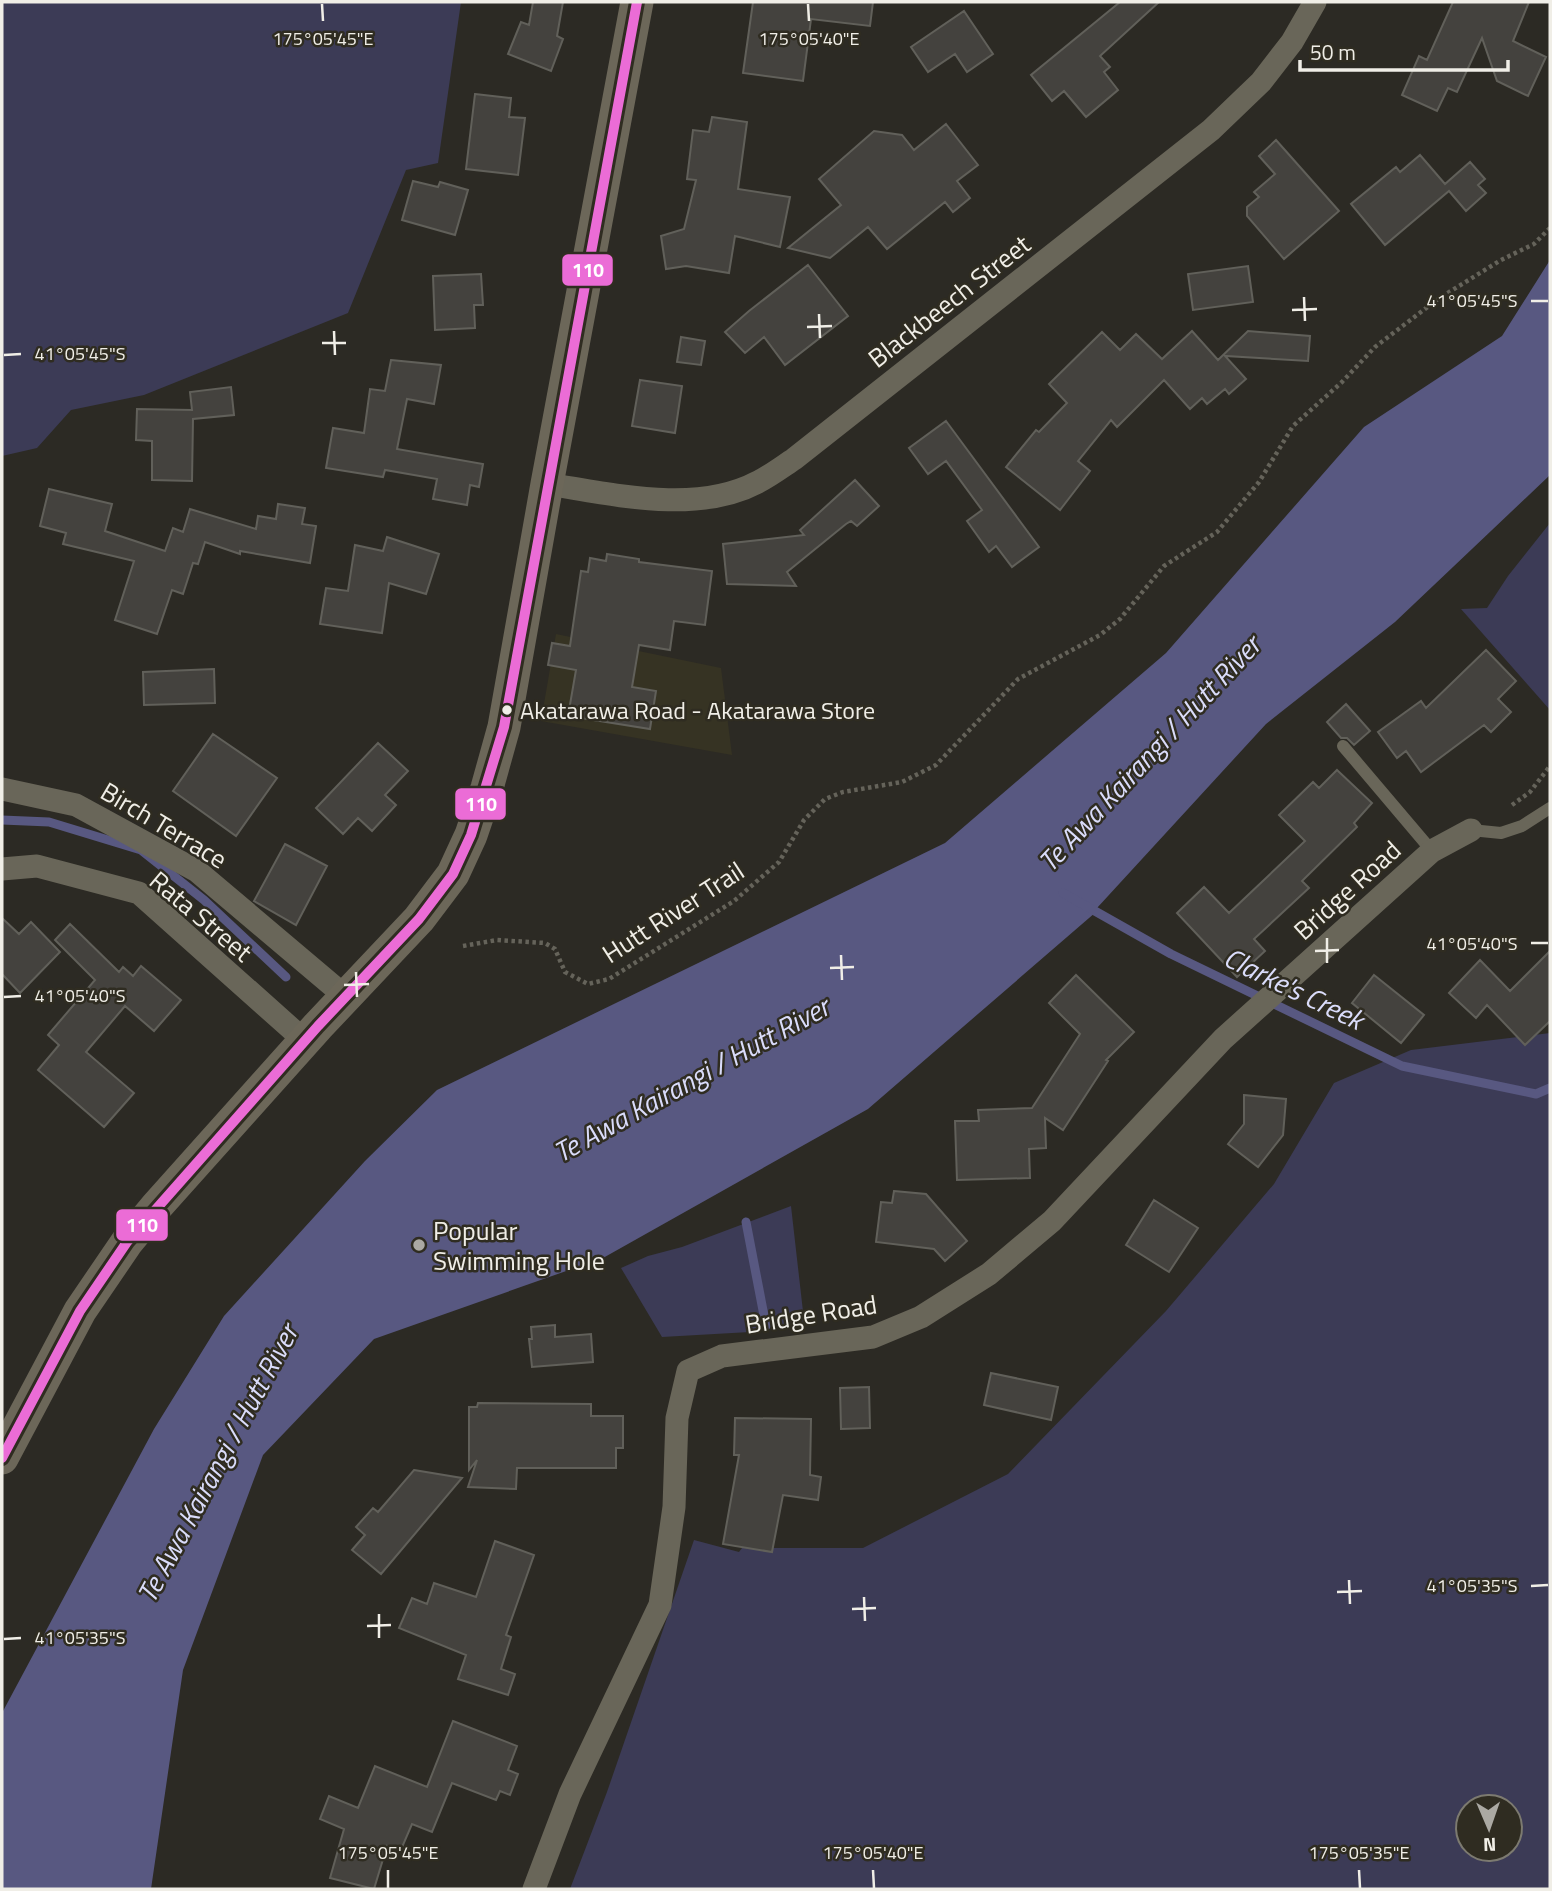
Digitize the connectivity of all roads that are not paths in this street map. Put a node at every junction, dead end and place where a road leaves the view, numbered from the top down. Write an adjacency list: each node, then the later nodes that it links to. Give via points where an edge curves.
1 (638, 2): 3 (street)
2 (1315, 2): 3 (street, Blackbeech Street, via 1261,82 1211,130 794,459 756,483 692,499 655,499)
3 (547, 484): 10 (street, via 505,727 471,835 453,874 419,919)
4 (1343, 746): 8 (lane)
5 (2, 789): 10 (street, Birch Terrace, via 76,805 197,871)
6 (1550, 808): 7 (lane, via 1501,833)
7 (1471, 830): 8 (street, Bridge Road)
8 (1433, 851): 13 (street, Bridge Road, via 1223,1039 1052,1221 989,1274 921,1317 873,1337 722,1356 688,1371 677,1418 674,1507 660,1605 570,1794)
9 (2, 869): 11 (street, Rata Street, via 37,866 139,893)
10 (346, 998): 11 (street)
11 (304, 1041): 12 (street, via 156,1207 100,1278)
12 (2, 1458)
13 (534, 1889)

